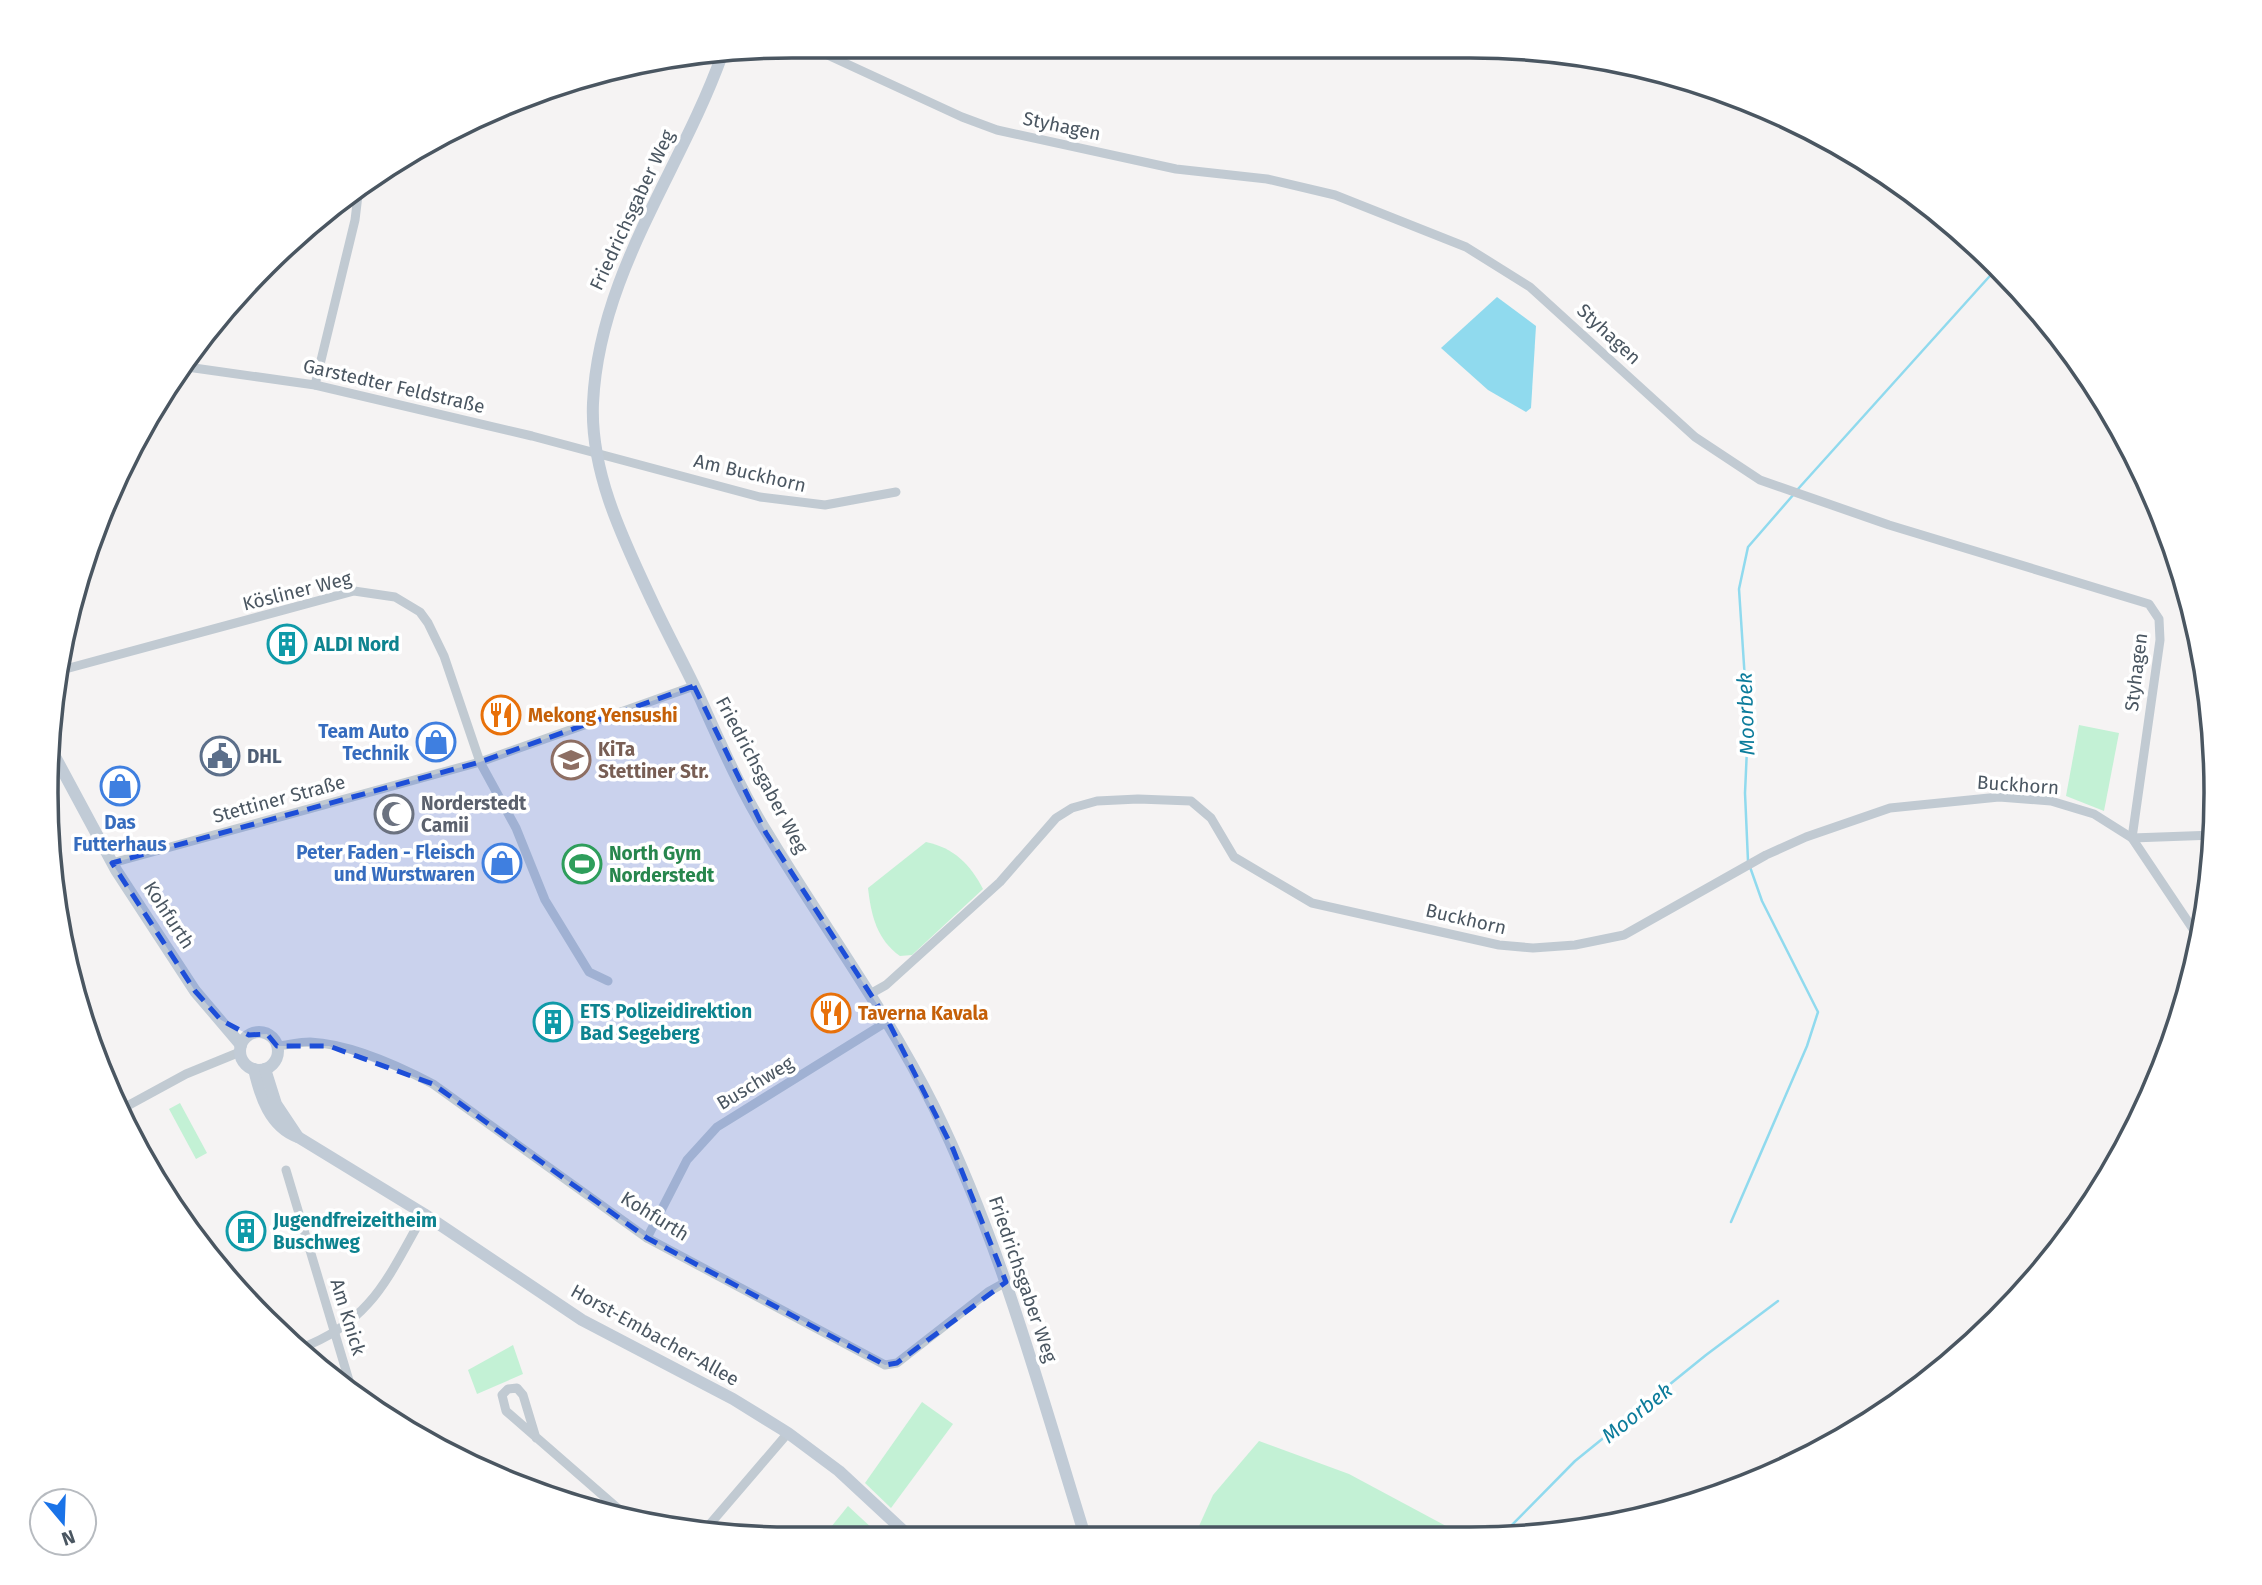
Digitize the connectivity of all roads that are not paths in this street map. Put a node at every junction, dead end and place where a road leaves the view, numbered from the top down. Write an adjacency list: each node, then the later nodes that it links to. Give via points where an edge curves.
1 (834, 58): 13 (street, Styhagen, via 997,130 1176,169 1267,179 1335,195 1466,247 1530,287 1695,437 1760,480 2148,604 2159,619 2160,640)
2 (720, 62): 6 (main road, Friedrichsgaber Weg, via 606,315 593,402)
3 (357, 201): 5 (street)
4 (194, 368): 5 (street, Garstedter Feldstraße)
5 (315, 385): 6 (street, Garstedter Feldstraße)
6 (597, 454): 7 (street, Am Buckhorn, via 760,497 811,505); 9 (main road, Friedrichsgaber Weg, via 640,575)
7 (896, 492)
8 (69, 668): 10 (street, Kösliner Weg, via 354,592 381,593 420,612 437,638)
9 (694, 686): 10 (street, Stettiner Straße); 17 (main road, Friedrichsgaber Weg, via 766,833)
10 (480, 762): 14 (street, Stettiner Straße); 16 (street, Kösliner Weg, via 516,828 558,925 589,972)
11 (59, 763): 14 (main road, Kohfurth)
12 (2203, 835): 13 (street)
13 (2132, 838): 15 (street); 17 (street, Buckhorn, via 2094,814 2051,801 1999,797 1890,807 1806,836 1624,935 1575,945 1512,947 1312,903 1234,857 1210,818 1191,801 1097,802 1056,818 1000,882 886,985)
14 (112, 863): 19 (main road, Kohfurth, via 195,991)
15 (2192, 927)
16 (608, 981)
17 (870, 994): 18 (main road, Friedrichsgaber Weg)
18 (888, 1021): 25 (street, Buschweg, via 717,1127 687,1160); 26 (main road, Friedrichsgaber Weg, via 969,1184)
19 (244, 1044): 20 (main road, Kohfurth, via 267,1034); 21 (main road, Kohfurth, via 244,1062); 22 (street)
20 (277, 1046): 21 (main road, via 276,1058); 25 (street, Kohfurth, via 308,1042 330,1046 413,1073)
21 (259, 1069): 24 (main road, Horst-Embacher-Allee, via 264,1101 285,1132)
22 (129, 1105)
23 (286, 1170): 27 (street, Am Knick)
24 (424, 1214): 27 (street, via 373,1300); 30 (main road, Horst-Embacher-Allee, via 582,1320)
25 (647, 1238): 26 (street, Kohfurth, via 885,1365 897,1363)
26 (1006, 1282): 35 (main road, Friedrichsgaber Weg)
27 (335, 1332): 28 (street); 29 (street, Am Knick)
28 (308, 1345)
29 (348, 1377)
30 (788, 1433): 33 (street); 34 (main road, Horst-Embacher-Allee, via 839,1471)
31 (536, 1438): 31 (street, via 523,1395 517,1388 508,1389 502,1395 506,1411); 32 (street)
32 (613, 1505)
33 (711, 1523)
34 (899, 1527)
35 (1082, 1527)

